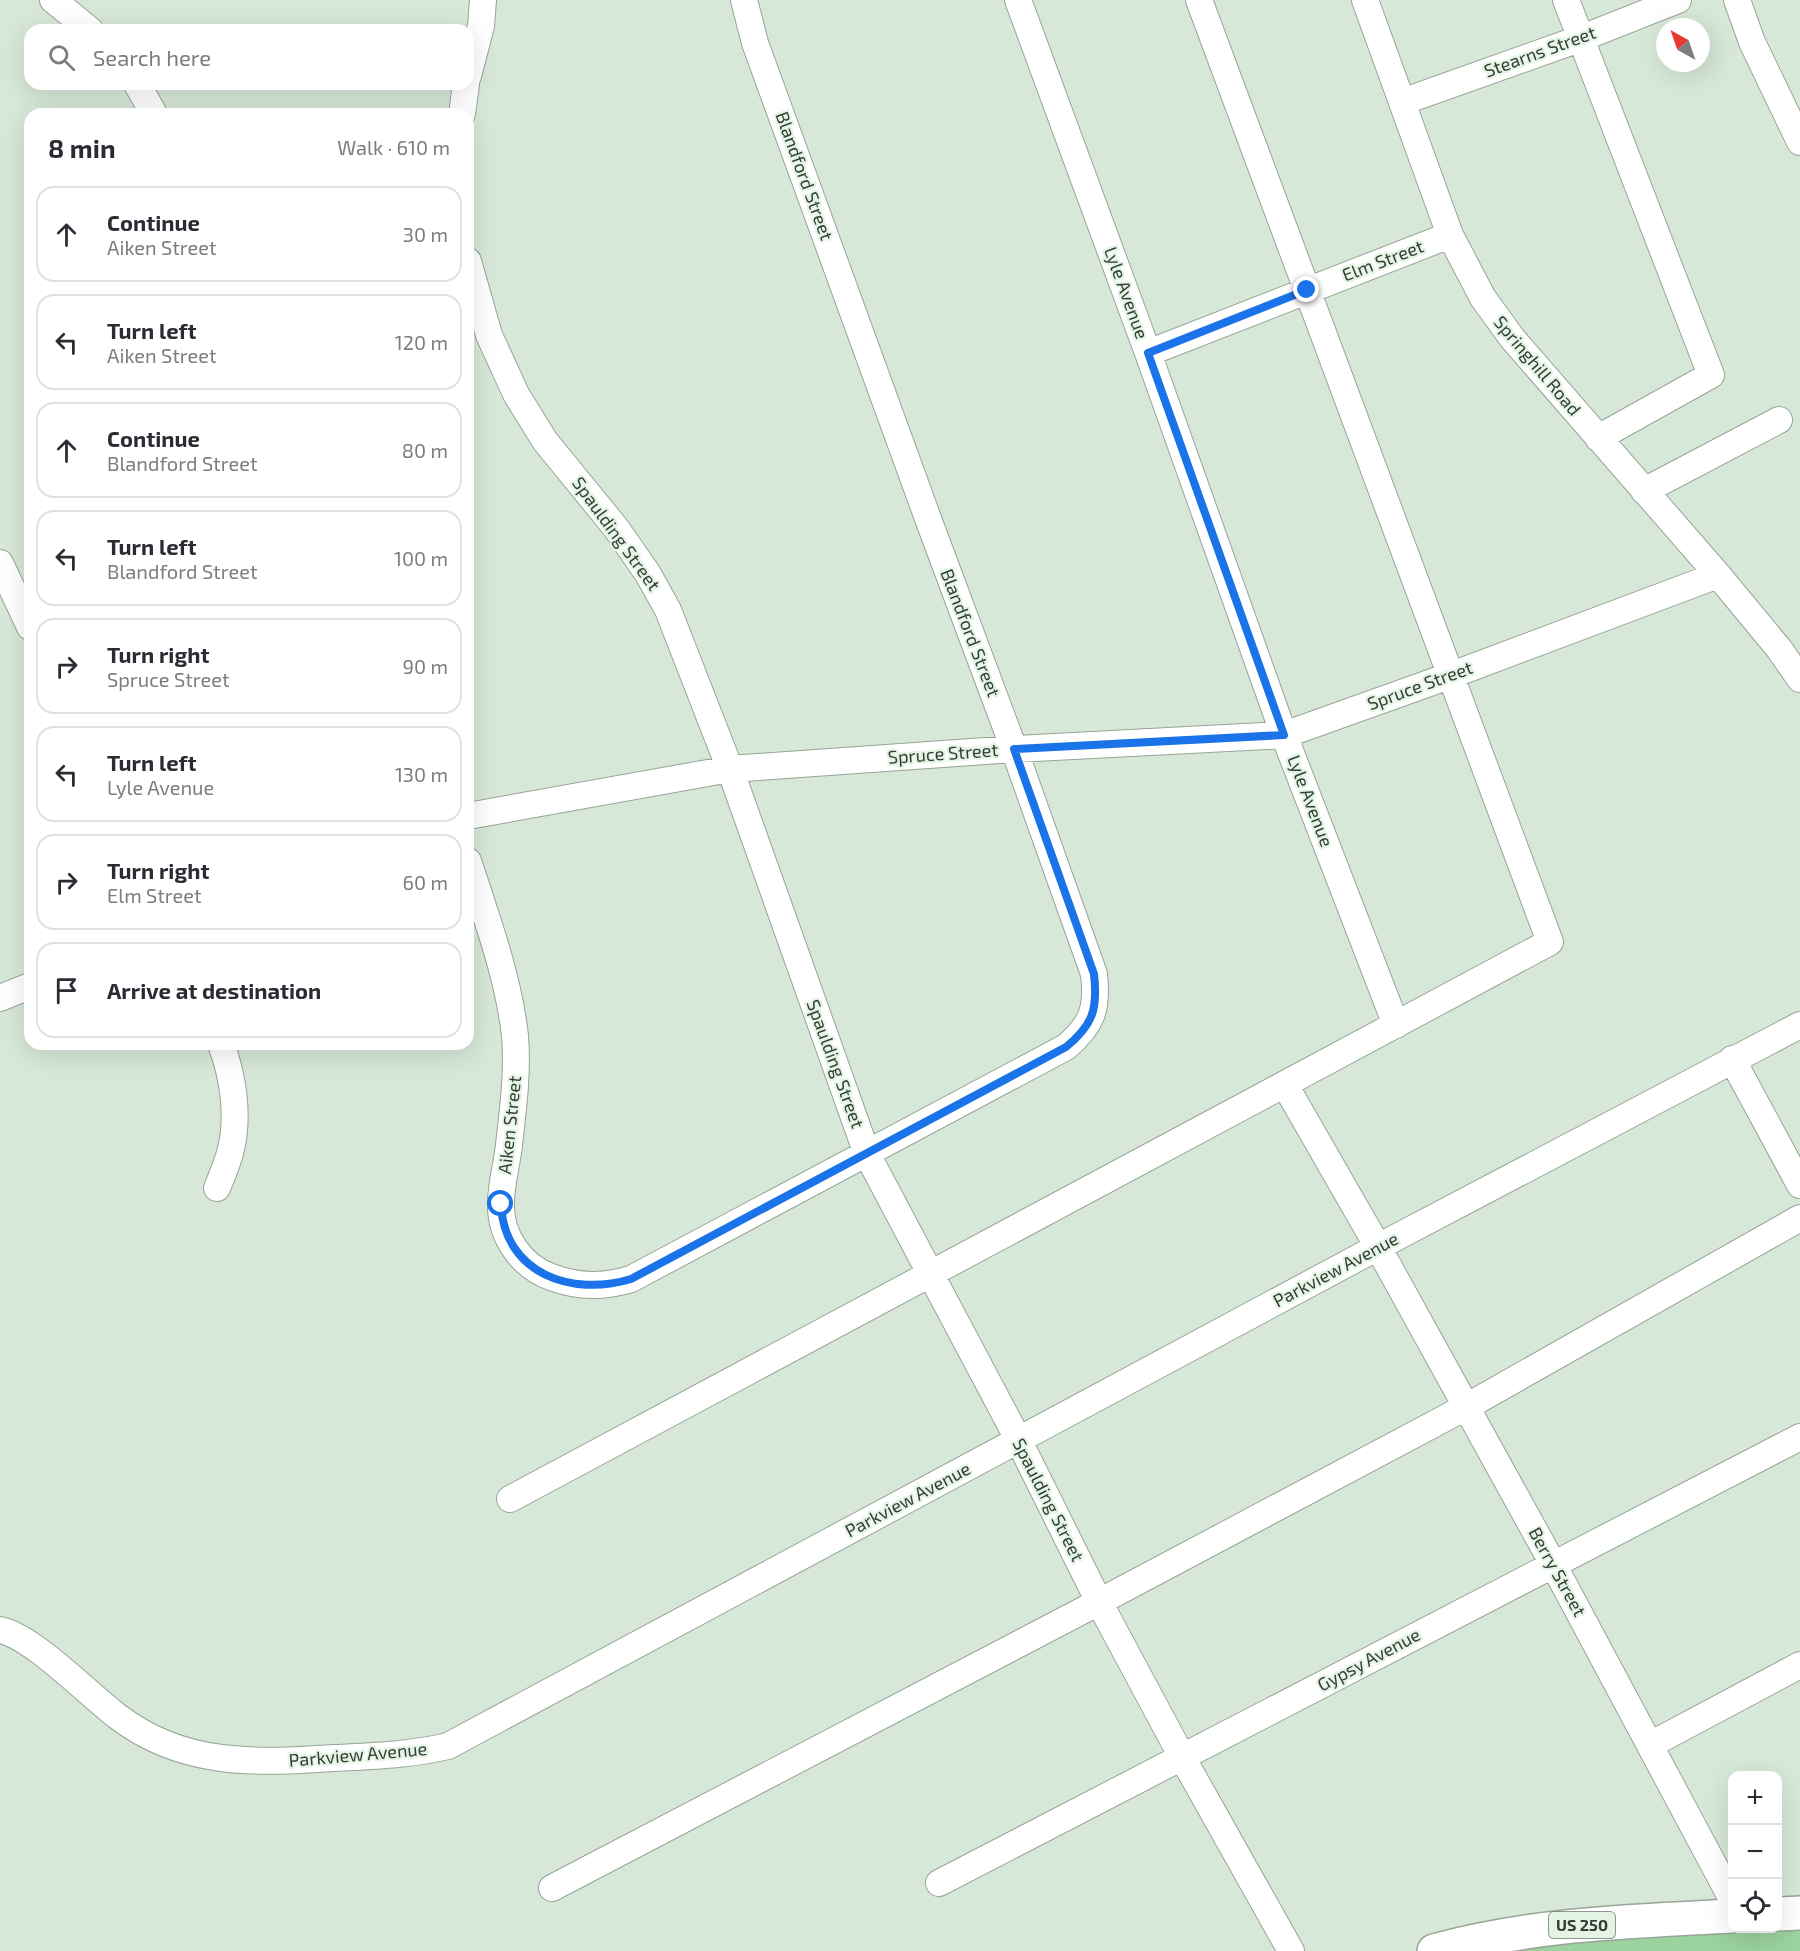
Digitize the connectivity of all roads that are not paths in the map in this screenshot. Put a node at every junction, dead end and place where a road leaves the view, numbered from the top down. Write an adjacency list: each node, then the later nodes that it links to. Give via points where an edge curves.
1 (52, 0): 10 (street)
2 (483, 0): 12 (street, via 482,26)
3 (744, 0): 33 (street, Blandford Street, via 755,43)
4 (1018, 0): 22 (street, Lyle Avenue)
5 (1199, 0): 21 (street)
6 (1365, 0): 15 (street, Springhill Road)
7 (1566, 0): 11 (street)
8 (1678, 0): 11 (street, Stearns Street)
9 (1737, 0): 18 (street, via 1752,42)
10 (82, 24)
11 (1582, 38): 15 (street, Stearns Street); 24 (street, via 1711,375)
12 (474, 54)
13 (140, 90): 16 (street)
14 (465, 90): 17 (street)
15 (1402, 102): 19 (street, Springhill Road)
16 (151, 108)
17 (463, 108)
18 (1800, 142)
19 (1450, 235): 21 (street, Elm Street); 24 (street, Springhill Road, via 1490,308)
20 (474, 284): 34 (street, Spaulding Street, via 489,335 516,394 545,441 616,528 657,589)
21 (1307, 290): 22 (street, Elm Street); 30 (street)
22 (1148, 353): 32 (street, Lyle Avenue)
23 (1779, 420): 25 (street)
24 (1598, 438): 25 (street, Springhill Road)
25 (1644, 491): 27 (street, Springhill Road)
26 (0, 563): 28 (street)
27 (1718, 575): 29 (street, Springhill Road); 30 (street, Spruce Street)
28 (24, 614)
29 (1790, 645): 31 (street, Springhill Road)
30 (1449, 676): 32 (street, Spruce Street); 39 (street, via 1550,942)
31 (1800, 678)
32 (1284, 735): 33 (street, Spruce Street); 39 (street, Lyle Avenue)
33 (1014, 749): 34 (street, Spruce Street); 44 (street, Blandford Street, via 1094,974 1094,1010 1081,1034 1066,1047)
34 (730, 769): 35 (street, Spruce Street); 44 (street, Spaulding Street)
35 (474, 815)
36 (474, 880): 44 (street, Aiken Street, via 511,1011 514,1036 515,1087 501,1196 502,1219 514,1248 536,1270 577,1284 631,1279)
37 (24, 988): 38 (street)
38 (0, 998)
39 (1396, 1025): 43 (street)
40 (1800, 1025): 42 (street, Parkview Avenue)
41 (223, 1050): 46 (street, via 232,1087 234,1125 231,1150)
42 (1732, 1059): 45 (street); 48 (street, Parkview Avenue)
43 (1285, 1084): 48 (street, Berry Street); 49 (street)
44 (867, 1154): 49 (street, Spaulding Street)
45 (1800, 1185)
46 (217, 1188)
47 (1800, 1218): 50 (street)
48 (1378, 1248): 50 (street, Berry Street); 52 (street, Parkview Avenue)
49 (931, 1274): 52 (street, Spaulding Street); 53 (street)
50 (1466, 1407): 54 (street, Berry Street); 55 (street)
51 (1800, 1437): 54 (street, Gypsy Avenue)
52 (1019, 1441): 55 (street, Spaulding Street); 56 (street, Parkview Avenue, via 448,1746 424,1752 281,1761 197,1755 135,1730 41,1653)
53 (510, 1499)
54 (1553, 1564): 58 (street, Berry Street); 59 (street, Gypsy Avenue)
55 (1099, 1602): 59 (street, Spaulding Street); 61 (street)
56 (0, 1630)
57 (1800, 1665): 58 (street)
58 (1650, 1744): 62 (street, Berry Street)
59 (1182, 1757): 60 (street, Gypsy Avenue); 66 (street, Spaulding Street)
60 (939, 1883)
61 (552, 1888)
62 (1728, 1891)
63 (1800, 1913): 64 (main road)
64 (1782, 1914)
65 (1728, 1916): 67 (main road, US 250, via 1622,1921 1530,1931)
66 (1291, 1951)
67 (1434, 1951)

